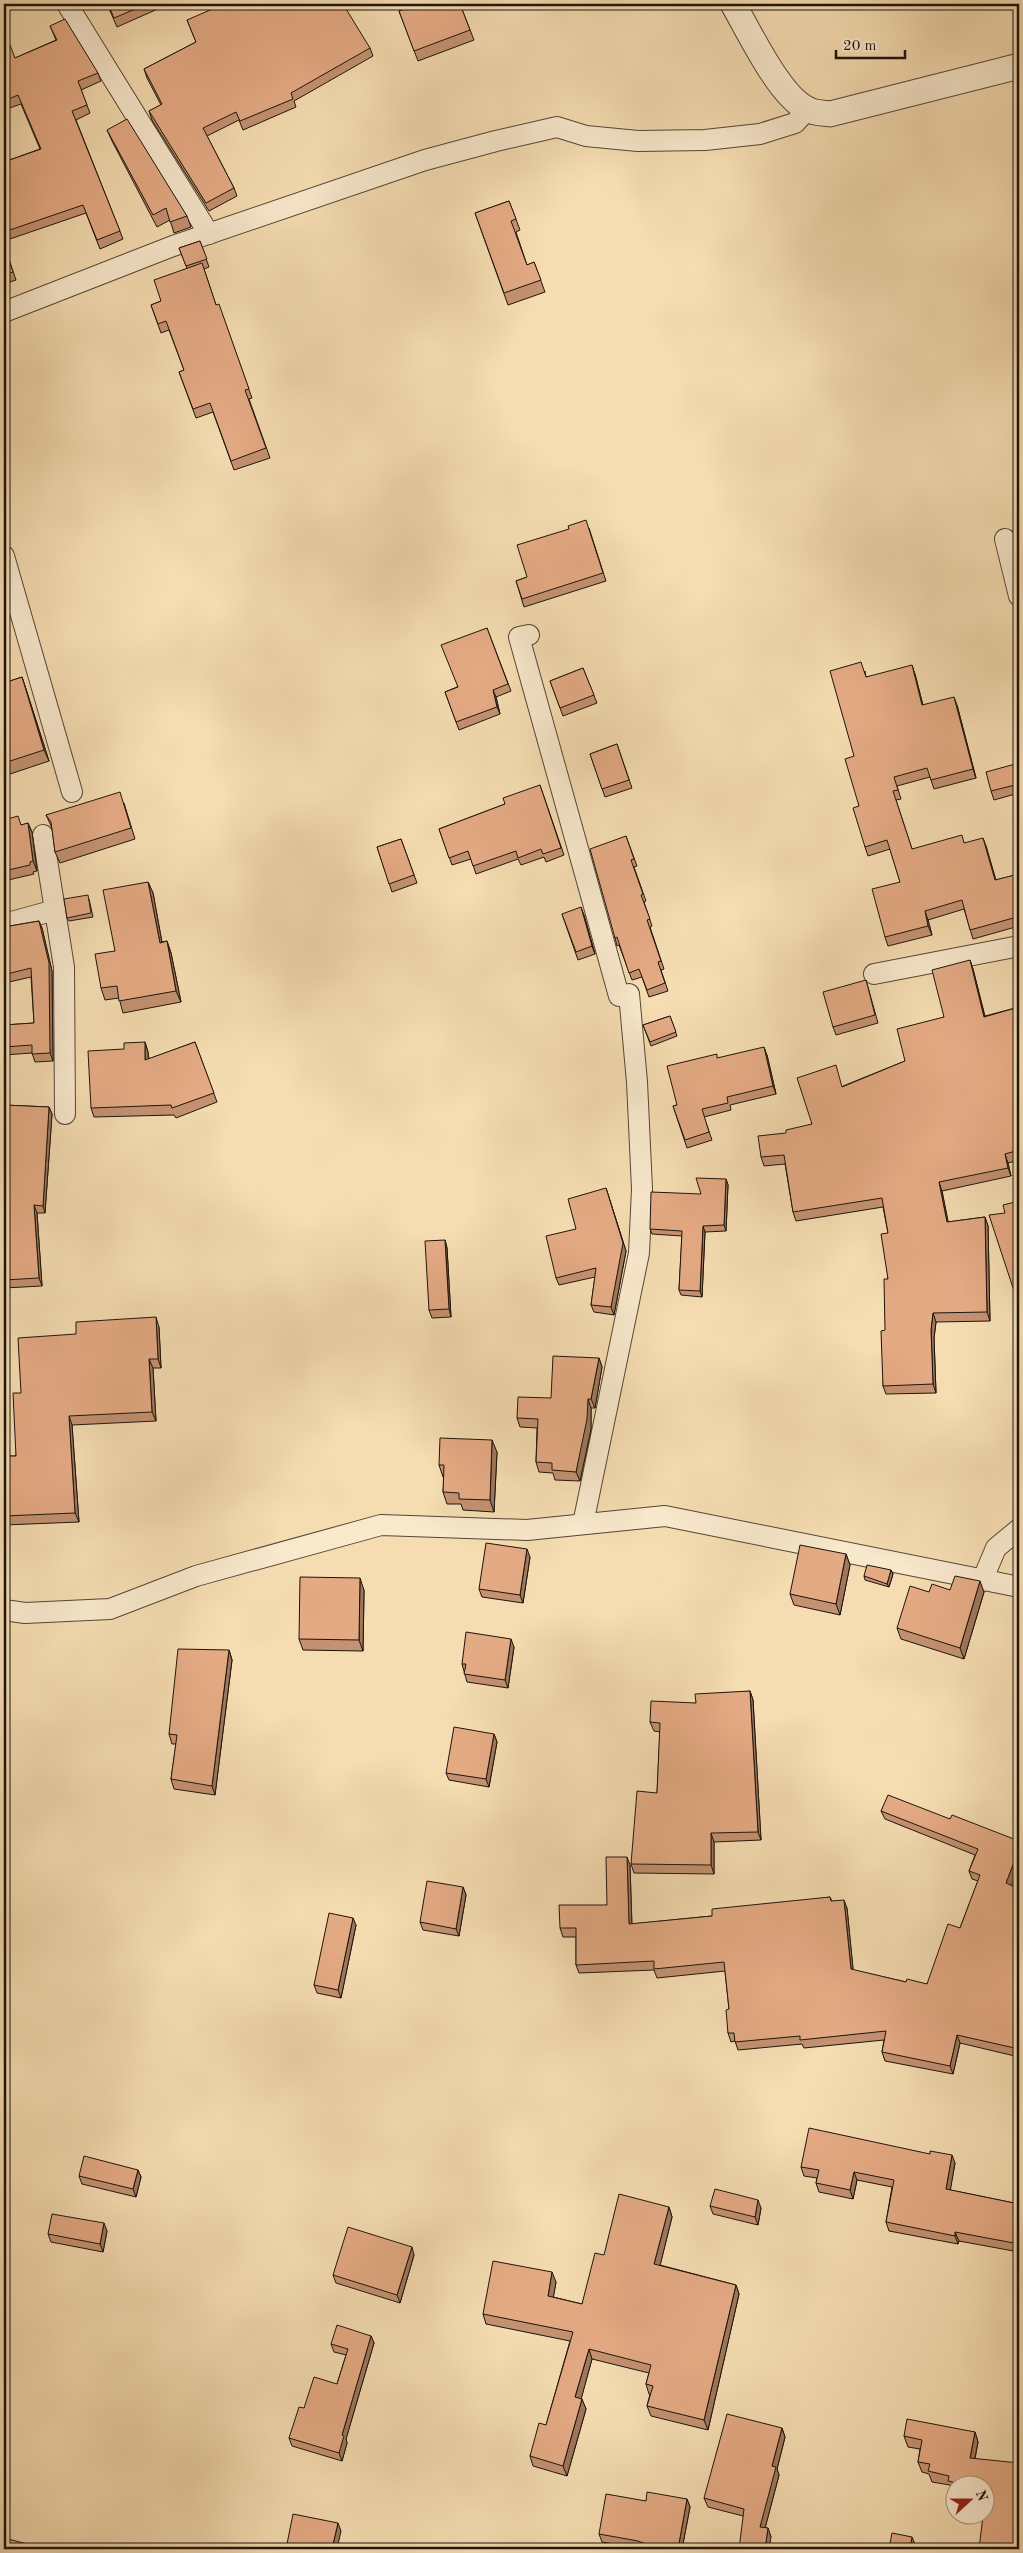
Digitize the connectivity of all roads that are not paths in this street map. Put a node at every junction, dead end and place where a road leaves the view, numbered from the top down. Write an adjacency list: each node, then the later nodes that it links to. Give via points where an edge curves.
1 (66, 4): 5 (street)
2 (733, 4): 4 (street, via 778,81)
3 (1019, 66): 4 (street, via 830,114)
4 (807, 110): 5 (street, via 795,123 760,134 704,140 638,141 586,136 557,127 425,160)
5 (209, 234): 6 (street)
6 (4, 312)
7 (1005, 539): 9 (street)
8 (4, 556): 11 (street)
9 (1019, 596)
10 (528, 634): 18 (street, via 519,637 619,996 629,994 637,1082 642,1189 639,1254)
11 (72, 792)
12 (43, 835): 13 (street)
13 (55, 910): 14 (street); 17 (street, via 64,967)
14 (4, 924)
15 (1019, 946): 16 (street)
16 (874, 974)
17 (65, 1114)
18 (583, 1524): 20 (street, via 665,1516); 22 (street, via 527,1530 381,1525 196,1576 110,1608 25,1613)
19 (1019, 1528): 20 (street, via 996,1548)
20 (982, 1581): 21 (street)
21 (1019, 1586)
22 (4, 1610)

